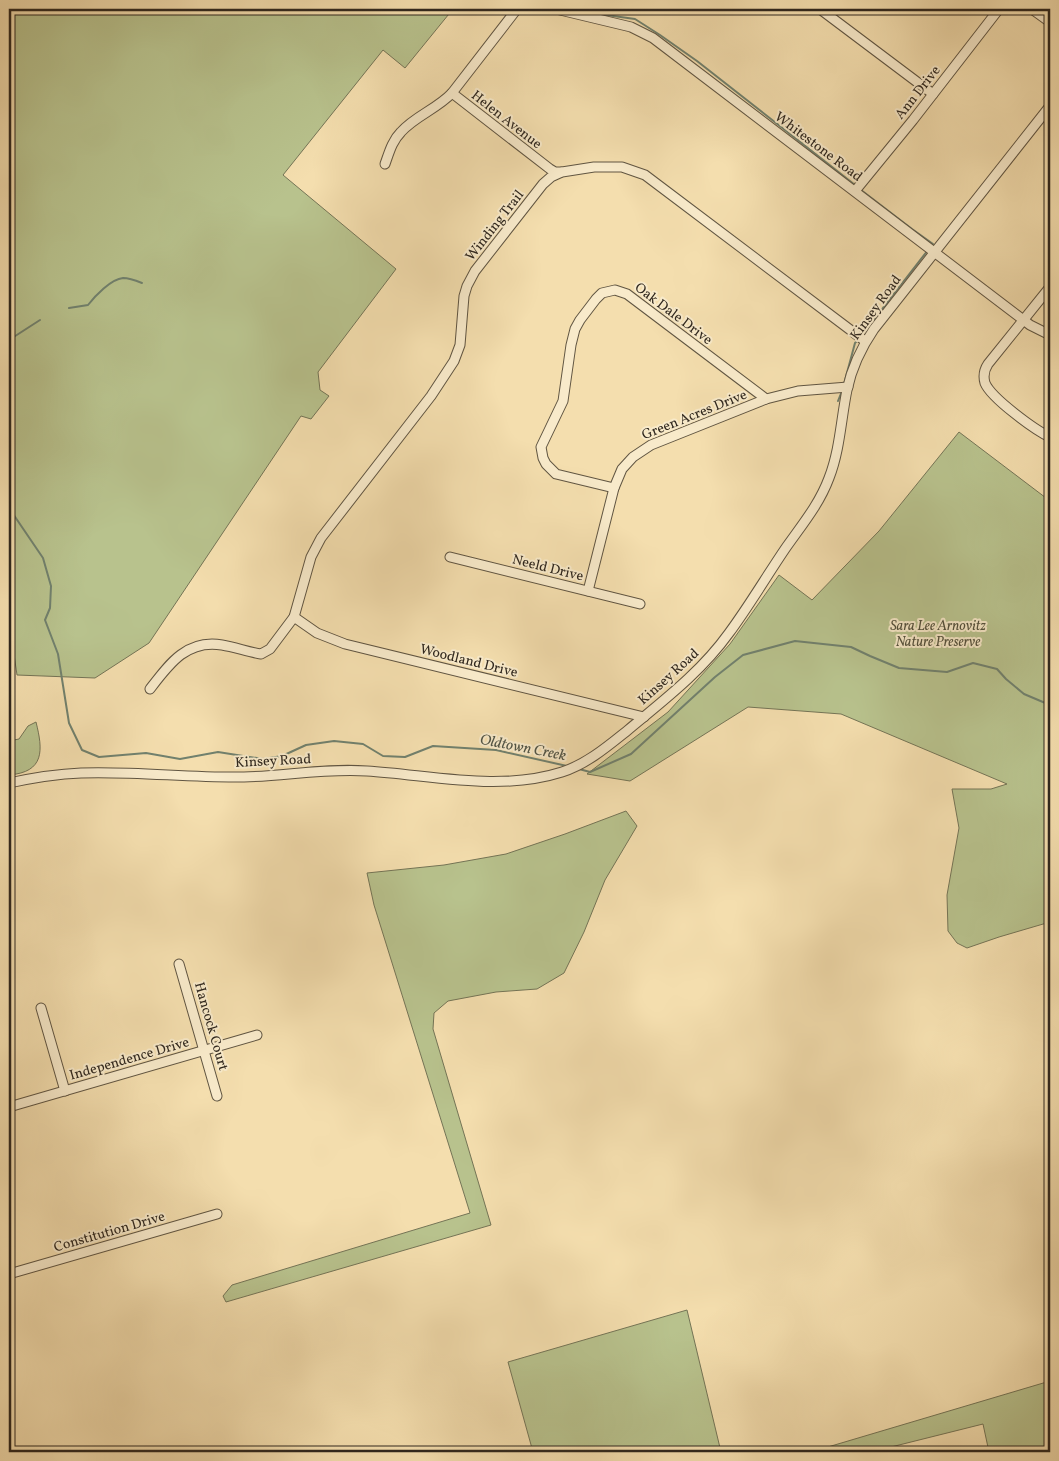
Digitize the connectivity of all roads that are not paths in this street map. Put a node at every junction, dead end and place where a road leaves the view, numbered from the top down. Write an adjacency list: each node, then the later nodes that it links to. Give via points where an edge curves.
1 (518, 9): 7 (street, Helen Avenue)
2 (556, 9): 12 (street, Whitestone Road, via 631,27 654,38)
3 (820, 9): 8 (street)
4 (999, 9): 8 (street, Ann Drive)
5 (1032, 9): 6 (street)
6 (1050, 22)
7 (452, 93): 10 (street, via 401,132 391,146); 11 (street, Helen Avenue, via 550,169)
8 (933, 94): 12 (street, Ann Drive)
9 (1050, 106): 13 (street, Kinsey Road)
10 (385, 164)
11 (562, 172): 17 (street, Winding Trail, via 613,166 630,168 645,175); 25 (street, Winding Trail, via 543,184 472,276 464,296 460,345 454,361 321,538 308,566)
12 (855, 191): 13 (street, Whitestone Road)
13 (935, 252): 15 (street, Whitestone Road); 17 (street, Kinsey Road)
14 (1050, 287): 15 (street)
15 (1024, 320): 16 (street, Whitestone Road); 20 (street, via 988,364 984,378 988,388 1001,401)
16 (1050, 335)
17 (865, 341): 18 (street, Kinsey Road)
18 (848, 387): 19 (street, Green Acres Drive, via 798,391); 27 (street, Kinsey Road, via 835,460 818,502 718,649)
19 (766, 399): 21 (street, Green Acres Drive, via 642,450 622,469); 21 (street, Oak Dale Drive, via 627,294 615,290 602,293 576,329 563,401 541,451 546,464 556,474)
20 (1050, 437)
21 (614, 488): 23 (street, Green Acres Drive)
22 (450, 557): 23 (street, Neeld Drive)
23 (588, 591): 24 (street, Neeld Drive)
24 (640, 604)
25 (294, 617): 26 (street, via 267,652 258,654 220,644 194,648 175,659); 27 (street, Woodland Drive, via 317,633 345,644)
26 (150, 689)
27 (644, 717): 28 (street, Kinsey Road, via 583,762 564,772 536,779 507,782 352,770 245,777 79,773)
28 (9, 783)
29 (179, 964): 32 (street, Hancock Court)
30 (41, 1008): 33 (street)
31 (257, 1035): 32 (street, Independence Drive)
32 (205, 1050): 33 (street, Independence Drive); 34 (street, Hancock Court)
33 (65, 1091): 35 (street, Independence Drive)
34 (217, 1096)
35 (9, 1107)
36 (217, 1214): 37 (street, Constitution Drive)
37 (9, 1274)

